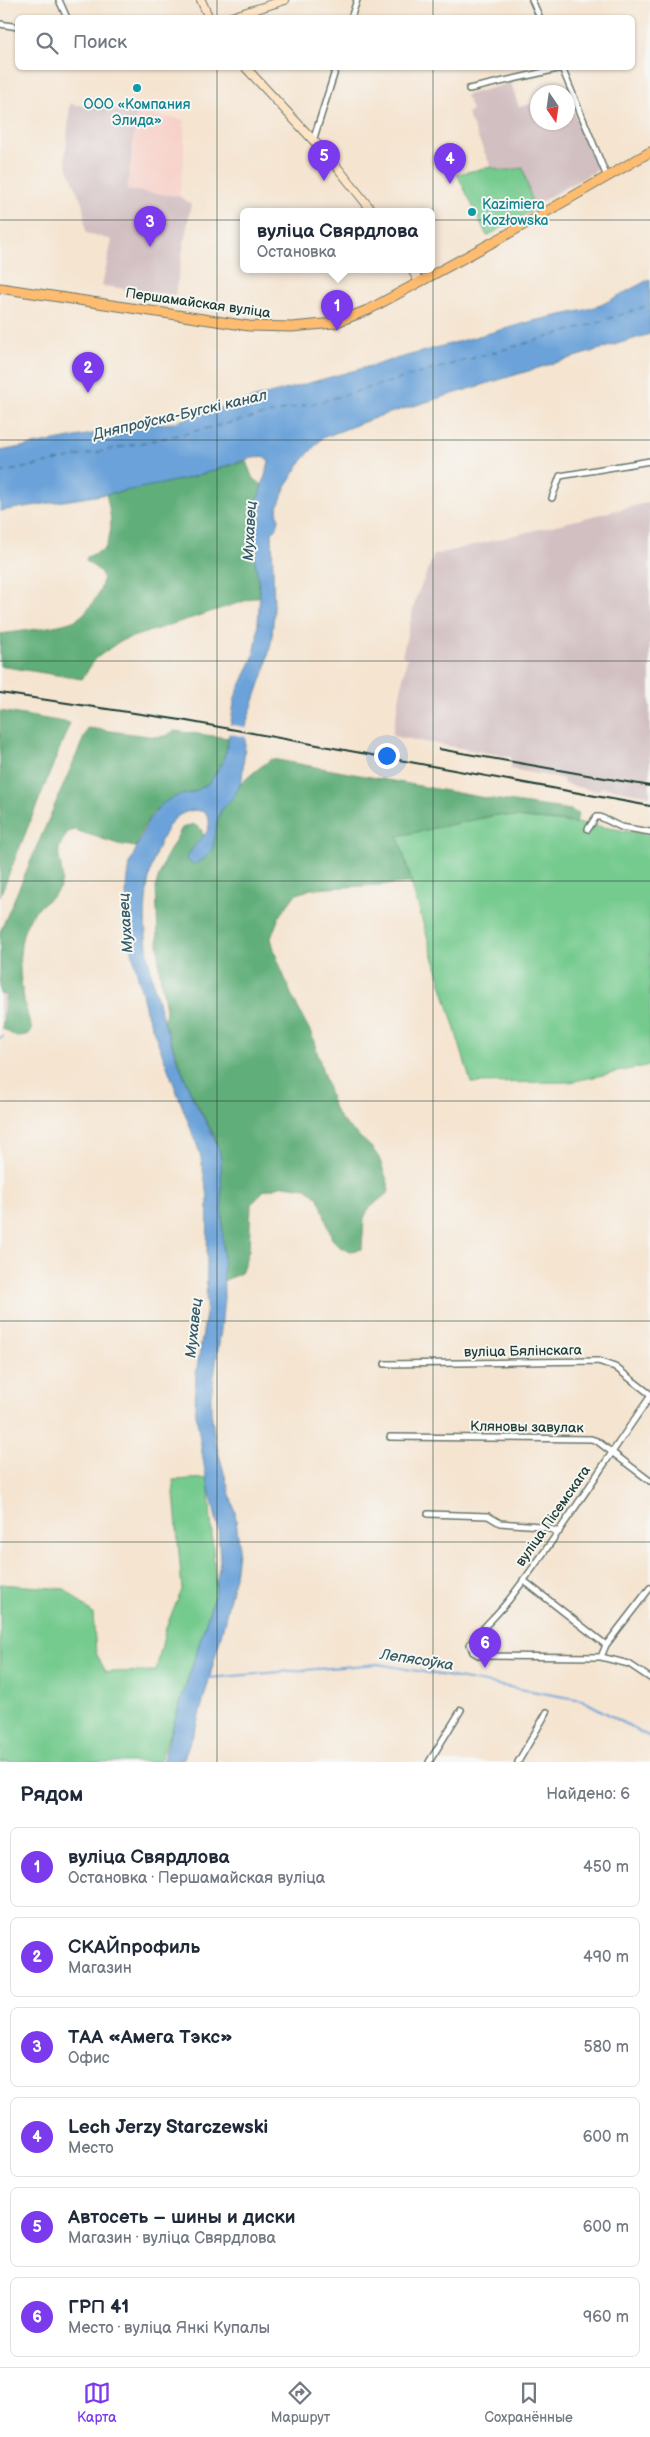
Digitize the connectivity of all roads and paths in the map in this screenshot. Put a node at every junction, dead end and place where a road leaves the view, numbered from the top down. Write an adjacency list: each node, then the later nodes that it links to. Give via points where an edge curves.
1 (59, 0): 6 (street)
2 (201, 0): 7 (main road)
3 (285, 0): 8 (main road)
4 (357, 0): 9 (street)
5 (532, 0): 10 (street)
6 (66, 15)
7 (208, 15)
8 (238, 15)
9 (353, 15)
10 (539, 15)
11 (0, 24): 12 (street)
12 (15, 26)
13 (248, 70): 18 (main road)
14 (335, 70): 18 (street)
15 (553, 70): 17 (street)
16 (563, 70): 20 (street)
17 (469, 89)
18 (314, 141): 21 (main road)
19 (650, 152): 20 (main road, Першамайская вуліца)
20 (606, 177): 22 (main road, Першамайская вуліца)
21 (370, 208)
22 (435, 272)
23 (414, 273): 25 (main road)
24 (433, 273): 25 (main road, Першамайская вуліца)
25 (419, 281): 26 (main road, Першамайская вуліца, via 344,320 320,326 292,327 249,326)
26 (0, 288)
27 (650, 461): 28 (street, via 560,476)
28 (552, 498)
29 (588, 829): 30 (street, via 596,817 600,817 622,827)
30 (650, 832)
31 (385, 1364): 32 (street, вуліца Бялінскага, via 598,1360 615,1367)
32 (650, 1396): 34 (street, вуліца Пісемскага)
33 (390, 1437): 34 (street, Кляновы завулак, via 591,1439)
34 (611, 1451): 35 (street, Кляновы завулак); 37 (street, вуліца Пісемскага)
35 (650, 1481)
36 (428, 1514): 37 (street, via 488,1516 500,1522 540,1526)
37 (559, 1532): 38 (street, вуліца Пісемскага)
38 (523, 1580): 40 (street); 41 (street, вуліца Пісемскага, via 470,1644 474,1652 480,1656)
39 (650, 1588): 40 (street)
40 (606, 1645): 41 (street)
41 (600, 1657): 42 (street, via 629,1664)
42 (650, 1678)
43 (461, 1710): 45 (street)
44 (547, 1712): 46 (street)
45 (429, 1762)
46 (518, 1762)

